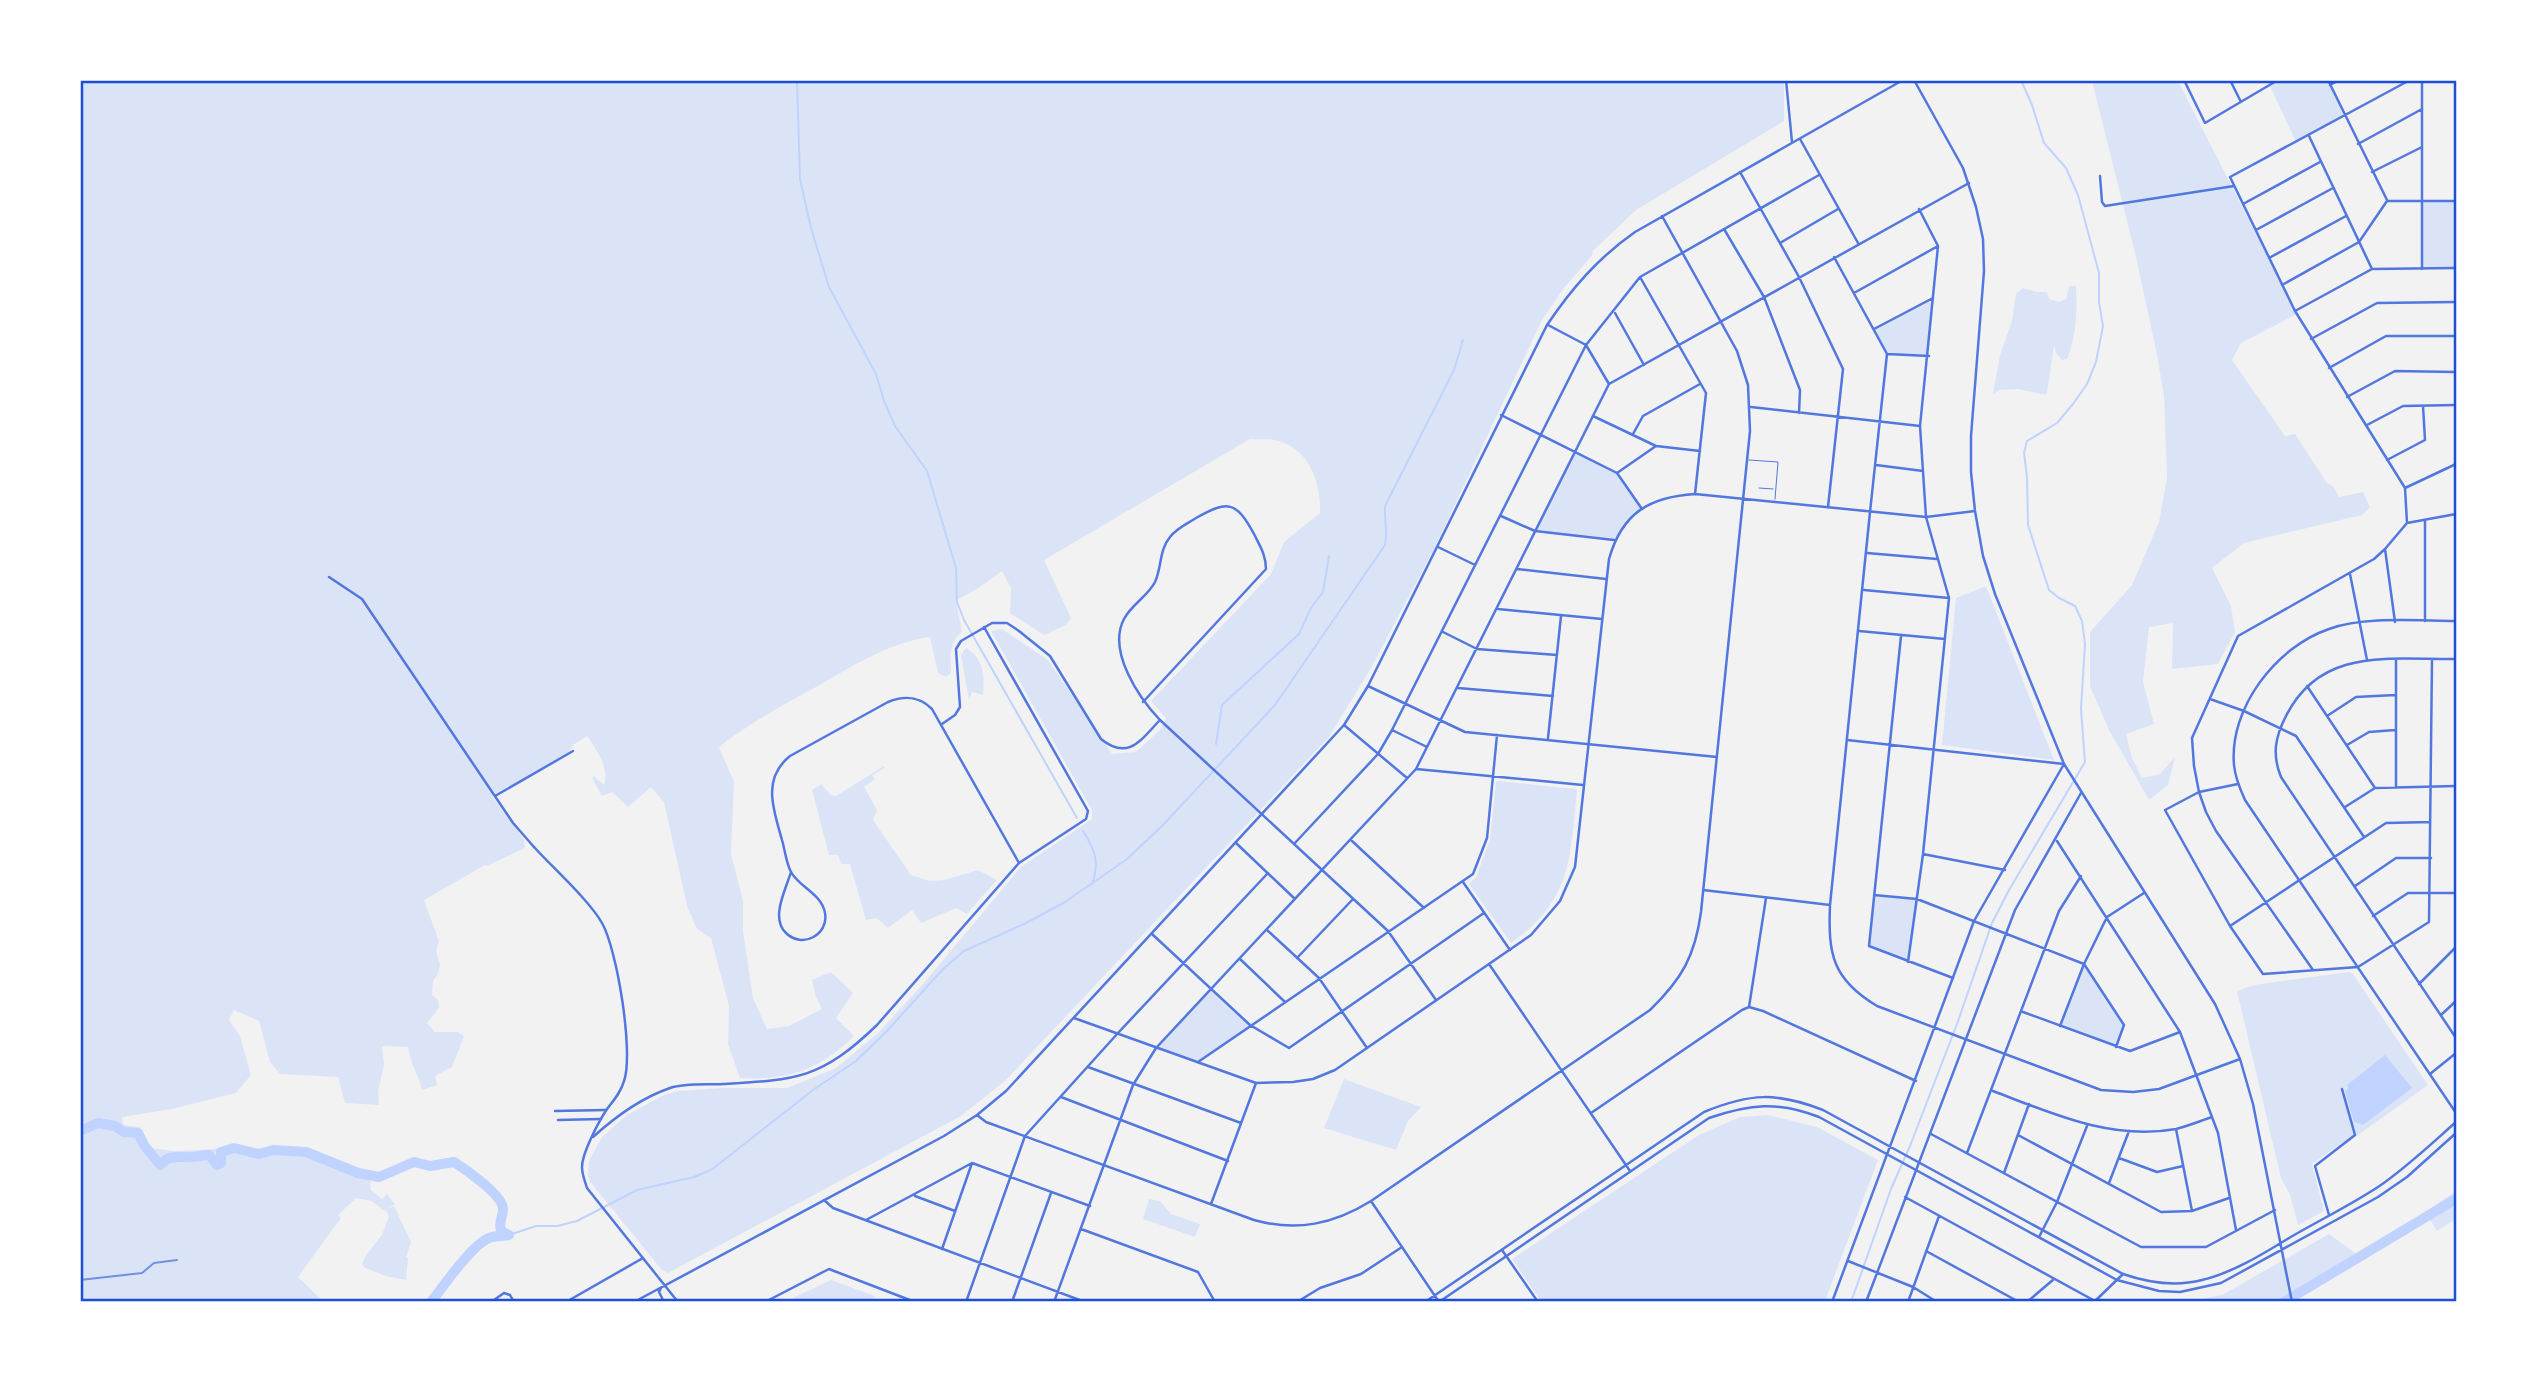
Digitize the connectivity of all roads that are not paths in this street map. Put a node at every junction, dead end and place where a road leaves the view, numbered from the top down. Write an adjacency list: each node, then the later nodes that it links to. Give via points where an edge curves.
1 (1786, 80): 17 (street)
2 (1903, 80): 16 (street)
3 (1914, 80): 25 (street)
4 (2184, 80): 12 (street, via 2204,123)
5 (2230, 80): 12 (street)
6 (2278, 80): 12 (street)
7 (2328, 80): 11 (street)
8 (2339, 80): 11 (street)
9 (2410, 80): 14 (street)
10 (2422, 80): 13 (street)
11 (2330, 85): 14 (street)
12 (2241, 102)
13 (2422, 109): 18 (street); 19 (street)
14 (2345, 115): 15 (street); 18 (street)
15 (2308, 135): 20 (street); 26 (street, via 2230,177)
16 (1800, 139): 17 (street); 23 (street)
17 (1793, 142): 21 (street)
18 (2358, 144): 22 (street)
19 (2422, 147): 22 (street); 29 (street)
20 (2320, 162): 27 (street); 31 (street)
21 (1740, 172): 32 (street); 36 (street)
22 (2372, 172): 28 (street)
23 (1819, 175): 32 (street); 33 (street)
24 (2101, 176): 26 (street, via 2105,205)
25 (1969, 183): 34 (street); 102 (street, via 1983,239 1984,271 1970,442)
26 (2234, 186): 31 (street)
27 (2333, 188): 35 (street); 38 (street)
28 (2387, 201): 29 (street); 39 (street)
29 (2422, 201): 30 (street); 48 (street)
30 (2456, 201)
31 (2243, 204): 38 (street)
32 (1760, 208): 37 (street); 40 (street)
33 (1839, 209): 40 (street); 41 (street)
34 (1919, 209): 41 (street); 42 (street)
35 (2346, 215): 39 (street); 45 (street)
36 (1662, 216): 43 (street); 59 (street, via 1596,262)
37 (1724, 229): 43 (street); 53 (street)
38 (2256, 230): 45 (street)
39 (2359, 242): 47 (street); 51 (street)
40 (1780, 243): 50 (street)
41 (1858, 244): 44 (street)
42 (1938, 246): 52 (street); 54 (street)
43 (1682, 252): 49 (street); 58 (street)
44 (1834, 257): 50 (street); 52 (street)
45 (2269, 257): 51 (street)
46 (2456, 268): 48 (street)
47 (2372, 269): 48 (street); 57 (street)
48 (2422, 269)
49 (1640, 277): 56 (street); 64 (street)
50 (1799, 278): 53 (street); 79 (street, via 1843,369)
51 (2282, 285): 57 (street)
52 (1854, 293): 60 (street)
53 (1764, 297): 58 (street); 76 (street, via 1801,390)
54 (1934, 298): 60 (street); 66 (street)
55 (2456, 302): 62 (street, via 2377,303)
56 (1614, 311): 63 (street); 67 (street)
57 (2295, 311): 62 (street)
58 (1721, 321): 64 (street); 75 (street, via 1740,360)
59 (1547, 325): 63 (street); 77 (street)
60 (1874, 329): 65 (street)
61 (2456, 336): 68 (street, via 2386,336)
62 (2311, 338): 68 (street)
63 (1586, 345): 70 (street); 84 (street)
64 (1680, 345): 67 (street); 71 (street)
65 (1887, 354): 66 (street); 80 (street)
66 (1928, 356): 81 (street)
67 (1644, 365): 70 (street)
68 (2329, 368): 72 (street)
69 (2456, 372): 72 (street, via 2395,372)
70 (1609, 384): 78 (street)
71 (1700, 384): 83 (street, via 1643,416); 86 (street, via 1706,393)
72 (2347, 397): 82 (street)
73 (2456, 405): 74 (street)
74 (2423, 406): 82 (street, via 2403,406); 89 (street, via 2424,440)
75 (1751, 407): 76 (street); 88 (street)
76 (1799, 413): 79 (street)
77 (1501, 415): 84 (street); 111 (street)
78 (1593, 416): 83 (street); 87 (street)
79 (1838, 416): 80 (street); 100 (street)
80 (1880, 420): 81 (street); 91 (street)
81 (1920, 426): 92 (street)
82 (2365, 426): 89 (street)
83 (1633, 434): 85 (street)
84 (1540, 436): 87 (street); 105 (street)
85 (1656, 446): 86 (street); 93 (street)
86 (1700, 451): 97 (street)
87 (1575, 452): 93 (street); 109 (street)
88 (1747, 460): 96 (lane, via 1778,462); 98 (street)
89 (2387, 460): 95 (street)
90 (2456, 464): 95 (street)
91 (1876, 466): 92 (street); 103 (street)
92 (1923, 471): 106 (street)
93 (1617, 473): 101 (street)
94 (1759, 488): 96 (lane)
95 (2405, 488): 108 (street)
96 (1775, 489): 99 (lane)
97 (1695, 494): 98 (street); 101 (street, via 1670,496)
98 (1743, 497): 99 (street); 167 (street)
99 (1775, 501): 100 (street)
100 (1828, 507): 103 (street)
101 (1642, 509): 110 (street)
102 (1975, 511): 106 (street); 168 (street, via 1995,594)
103 (1870, 512): 106 (street); 113 (street)
104 (2456, 514): 107 (street)
105 (1500, 516): 109 (street); 115 (street)
106 (1926, 517): 114 (street)
107 (2425, 520): 108 (street); 125 (street)
108 (2407, 523): 112 (street)
109 (1535, 531): 110 (street); 116 (street)
110 (1614, 540): 119 (street)
111 (1437, 547): 115 (street); 140 (street)
112 (2385, 549): 117 (street); 127 (street)
113 (1867, 553): 114 (street); 120 (street)
114 (1938, 559): 121 (street)
115 (1475, 565): 131 (street)
116 (1517, 569): 119 (street); 122 (street)
117 (2350, 572): 128 (street); 145 (street, via 2238,636)
118 (329, 577): 180 (street, via 362,599)
119 (1606, 579): 124 (street)
120 (1864, 590): 121 (street); 130 (street)
121 (1948, 598): 133 (street)
122 (1497, 609): 123 (street); 134 (street)
123 (1561, 616): 124 (street); 135 (street)
124 (1602, 619): 160 (street)
125 (2425, 621): 126 (street); 127 (street)
126 (2456, 621)
127 (2395, 622): 128 (street)
128 (2360, 623): 138 (street); 148 (street, via 2329,629 2296,646 2258,684)
129 (984, 627): 150 (street, via 1007,623 1050,656 1110,746 1133,747); 152 (street, via 956,649 960,707); 192 (street, via 1088,811 1086,819)
130 (1859, 631): 132 (street); 159 (street)
131 (1443, 632): 134 (street); 147 (street)
132 (1901, 636): 133 (street); 161 (street)
133 (1945, 639): 164 (street)
134 (1477, 649): 135 (street); 142 (street)
135 (1557, 655): 144 (street)
136 (2396, 659): 138 (street); 139 (street); 143 (street)
137 (2456, 659): 139 (street)
138 (2367, 660): 141 (street, via 2338,666)
139 (2432, 660): 176 (street)
140 (1367, 686): 147 (street); 153 (street)
141 (2307, 686): 149 (street); 154 (street)
142 (1457, 688): 144 (street); 151 (street)
143 (2395, 695): 149 (street, via 2356,697); 156 (street)
144 (1553, 696): 158 (street)
145 (2210, 699): 148 (street); 178 (street, via 2192,738)
146 (1143, 702): 146 (street, via 1266,569 1264,553 1234,507 1219,506 1172,534 1155,582 1125,617 1122,650); 150 (street)
147 (1407, 704): 151 (street); 155 (street)
148 (2244, 711): 154 (street); 172 (street, via 2234,751)
149 (2327, 716): 162 (street)
150 (1160, 720): 182 (street)
151 (1441, 721): 157 (street, via 1465,732); 163 (street)
152 (942, 724): 192 (street); 195 (street, via 925,702 896,698 782,762 771,796)
153 (1344, 725): 166 (street); 182 (street)
154 (2280, 727): 181 (street, via 2296,736); 190 (street, via 2274,749 2281,777)
155 (1392, 730): 163 (street); 166 (street)
156 (2395, 730): 162 (street, via 2369,732); 175 (street)
157 (1497, 734): 158 (street); 170 (street)
158 (1548, 739): 160 (street)
159 (1847, 740): 161 (street); 211 (street)
160 (1588, 743): 167 (street); 173 (street)
161 (1890, 744): 164 (street); 205 (street)
162 (2347, 746): 177 (street)
163 (1428, 747): 169 (street)
164 (1933, 749): 168 (street); 189 (street)
165 (573, 751): 180 (street)
166 (1378, 754): 171 (street); 188 (street)
167 (1717, 757): 201 (street)
168 (2064, 764): 179 (street); 194 (street)
169 (1416, 769): 170 (street); 171 (street)
170 (1493, 776): 173 (street); 199 (street, via 1487,838 1473,874)
171 (1407, 778): 185 (street)
172 (2238, 784): 178 (street); 198 (street)
173 (1584, 785): 225 (street, via 1569,884 1547,918)
174 (2456, 786): 176 (street)
175 (2396, 787): 176 (street); 177 (street)
176 (2431, 787): 183 (street)
177 (2375, 788): 181 (street)
178 (2199, 792): 210 (street, via 2216,831); 217 (street, via 2165,810)
179 (2081, 793): 186 (street); 202 (street)
180 (495, 796): 272 (street, via 606,931 622,998 627,1065 621,1088)
181 (2345, 807): 184 (street)
182 (1263, 814): 187 (street); 188 (street)
183 (2431, 822): 184 (street, via 2386,823); 191 (street)
184 (2364, 837): 190 (street)
185 (1351, 840): 193 (street); 212 (street)
186 (2057, 840): 197 (street); 220 (street, via 2015,909)
187 (1236, 843): 196 (street); 221 (street)
188 (1294, 844): 193 (street)
189 (1923, 854): 194 (street); 209 (street)
190 (2334, 858): 198 (street); 200 (street)
191 (2431, 858): 200 (street, via 2396,858); 203 (street)
192 (1019, 863): 290 (street, via 877,1025 827,1065 783,1081 672,1087 626,1111)
193 (1323, 870): 206 (street); 208 (street)
194 (2004, 870): 216 (street)
195 (791, 872): 195 (street, via 825,910 823,927 807,940 791,938 779,921)
196 (1268, 873): 208 (street); 229 (street)
197 (2081, 876): 215 (street); 224 (street, via 2059,912)
198 (2299, 880): 210 (street); 233 (street)
199 (1463, 882): 212 (street); 213 (street)
200 (2354, 887): 214 (street)
201 (1703, 890): 207 (street); 262 (street, via 1694,949 1671,989 1650,1010)
202 (2144, 893): 215 (street); 259 (street, via 2215,1004)
203 (2430, 893): 204 (street); 214 (street, via 2407,893); 222 (street, via 2428,922)
204 (2456, 893)
205 (1874, 894): 209 (street); 228 (street, via 1869,946)
206 (1353, 898): 219 (street); 226 (street)
207 (1766, 898): 211 (street); 242 (street)
208 (1295, 899): 218 (street)
209 (1917, 899): 216 (street); 228 (street)
210 (2267, 902): 217 (street); 234 (street)
211 (1830, 905): 249 (street, via 1832,957 1850,987 1877,1006)
212 (1424, 908): 219 (street)
213 (1485, 913): 225 (street); 230 (street)
214 (2374, 916): 222 (street)
215 (2107, 917): 232 (street); 250 (street)
216 (1975, 920): 220 (street); 236 (street)
217 (2230, 926): 234 (street, via 2263,974)
218 (1267, 930): 226 (street); 227 (street)
219 (1388, 931): 230 (street); 235 (street)
220 (2006, 933): 224 (street); 253 (street)
221 (1152, 934): 229 (street); 246 (street)
222 (2393, 945): 233 (street); 237 (street)
223 (2456, 947): 237 (street)
224 (2045, 948): 232 (street); 244 (street)
225 (1510, 950): 231 (street)
226 (1297, 958): 235 (street)
227 (1240, 959): 238 (street); 241 (street)
228 (1908, 962): 236 (street)
229 (1184, 963): 238 (street); 251 (street)
230 (1412, 964): 239 (street); 243 (street)
231 (1489, 964): 239 (street); 262 (street)
232 (2084, 964): 248 (street); 254 (street, via 2124,1026)
233 (2358, 967): 234 (street); 263 (street)
234 (2313, 970)
235 (1319, 978): 241 (street); 243 (street)
236 (1953, 978): 249 (street)
237 (2419, 984): 245 (street)
238 (1212, 989): 247 (street); 255 (street)
239 (1436, 1001): 256 (street)
240 (2456, 1001): 245 (street)
241 (1285, 1002): 247 (street)
242 (1749, 1007): 265 (street); 274 (street)
243 (1342, 1012): 247 (street, via 1289,1048); 256 (street)
244 (2021, 1012): 248 (street); 258 (street)
245 (2441, 1015): 252 (street)
246 (1074, 1018): 251 (street); 276 (street, via 1006,1091)
247 (1250, 1025): 260 (street)
248 (2060, 1026): 254 (street)
249 (1935, 1027): 253 (street); 265 (street)
250 (2180, 1032): 254 (street, via 2130,1051); 264 (street)
251 (1118, 1033): 255 (street); 261 (street)
252 (2456, 1038)
253 (1964, 1039): 258 (street); 287 (street)
254 (2116, 1047)
255 (1157, 1048): 260 (street); 267 (street)
256 (1367, 1048): 266 (street, via 1313,1079)
257 (2456, 1053): 263 (street)
258 (2004, 1054): 264 (street, via 2101,1090 2133,1093); 269 (street)
259 (2240, 1059): 264 (street); 317 (street)
260 (1197, 1063): 266 (street)
261 (1088, 1067): 267 (street); 270 (street)
262 (1561, 1069): 274 (street); 312 (street)
263 (2430, 1074): 275 (street)
264 (2196, 1075): 277 (street)
265 (1916, 1081): 291 (street)
266 (1256, 1083): 282 (street)
267 (1133, 1085): 280 (street); 282 (street)
268 (2342, 1089): 319 (street, via 2355,1135 2315,1166)
269 (1992, 1090): 271 (street); 292 (street)
270 (1061, 1097): 280 (street); 289 (street)
271 (2029, 1104): 283 (street); 288 (street)
272 (606, 1110): 273 (street); 279 (street)
273 (555, 1111)
274 (1591, 1113): 299 (street)
275 (2456, 1113)
276 (977, 1115): 289 (street); 311 (street)
277 (2212, 1117): 284 (street); 310 (street)
278 (558, 1119): 279 (street)
279 (601, 1119): 290 (street)
280 (1120, 1119): 295 (street); 300 (street)
281 (2456, 1122): 319 (street, via 2402,1170)
282 (1241, 1123): 295 (street)
283 (2087, 1126): 285 (street); 298 (street)
284 (2176, 1129): 285 (street); 301 (street)
285 (2129, 1131): 294 (street)
286 (2456, 1133): 331 (street, via 2378,1198)
287 (1931, 1134): 292 (street); 297 (street)
288 (2018, 1135): 298 (street); 304 (street)
289 (1025, 1136): 300 (street); 305 (street)
290 (593, 1137): 333 (street, via 582,1168 587,1188)
291 (1889, 1147): 293 (street); 297 (street); 299 (street, via 1811,1105 1763,1097 1734,1100 1704,1112)
292 (1967, 1153): 304 (street)
293 (1886, 1154): 302 (street); 303 (street, via 1819,1117 1765,1105 1709,1118); 334 (street)
294 (2119, 1158): 301 (street, via 2157,1172); 306 (street)
295 (1227, 1161): 314 (street)
296 (972, 1163): 305 (street); 308 (street); 318 (street)
297 (1918, 1163): 302 (street); 323 (street)
298 (2072, 1163): 306 (street); 313 (street)
299 (1626, 1164): 303 (street); 329 (street)
300 (1104, 1165): 314 (street); 315 (street)
301 (2183, 1167): 316 (street)
302 (1915, 1169): 309 (street); 325 (street)
303 (1630, 1171): 332 (street)
304 (2004, 1173): 313 (street)
305 (1010, 1178): 307 (street); 335 (street)
306 (2109, 1183): 316 (street, via 2161,1212)
307 (1051, 1193): 315 (street); 338 (street)
308 (914, 1195): 318 (street); 321 (street)
309 (1905, 1197): 320 (street); 336 (street)
310 (2229, 1198): 316 (street); 324 (street)
311 (824, 1200): 321 (street, via 832,1208); 341 (street)
312 (1371, 1201): 314 (street, via 1335,1220 1303,1226 1265,1223); 327 (street)
313 (2057, 1202): 323 (street); 324 (street, via 2141,1247 2206,1247)
314 (1211, 1204)
315 (1090, 1206): 322 (street)
316 (2192, 1210)
317 (2275, 1210): 324 (street); 326 (street)
318 (954, 1211): 328 (street)
319 (2329, 1215): 326 (street)
320 (1939, 1216): 330 (street); 339 (street)
321 (865, 1220): 328 (street)
322 (1081, 1229): 343 (street); 357 (street, via 1198,1272)
323 (2041, 1230): 325 (street); 337 (street)
324 (2236, 1230)
325 (2039, 1237): 340 (street)
326 (2280, 1244): 331 (street); 337 (street, via 2202,1280 2169,1284)
327 (1402, 1247): 344 (street); 358 (street, via 1362,1274)
328 (942, 1249): 335 (street)
329 (1502, 1249): 332 (street); 344 (street)
330 (1926, 1251): 342 (street); 366 (street)
331 (2282, 1251): 340 (street, via 2201,1289 2159,1291); 369 (street)
332 (1507, 1256): 360 (street); 361 (street)
333 (643, 1258): 341 (street); 347 (street)
334 (1847, 1261): 336 (street); 362 (street)
335 (980, 1263): 338 (street); 353 (street)
336 (1877, 1273): 342 (street); 363 (street)
337 (2123, 1274): 340 (street)
338 (1021, 1277): 343 (street); 354 (street)
339 (2054, 1279): 367 (street); 368 (street)
340 (2117, 1280): 368 (street)
341 (663, 1285): 348 (street); 349 (street, via 659,1292); 350 (street)
342 (1913, 1287): 364 (street); 365 (street)
343 (1058, 1292): 355 (street); 356 (street)
344 (1435, 1295): 359 (street); 360 (street)
345 (491, 1301): 346 (street, via 504,1293)
346 (514, 1301)
347 (566, 1301)
348 (634, 1301)
349 (664, 1301)
350 (678, 1301)
351 (765, 1301): 352 (street, via 829,1269)
352 (915, 1301)
353 (966, 1301)
354 (1012, 1301)
355 (1054, 1301)
356 (1085, 1301)
357 (1215, 1301)
358 (1297, 1301)
359 (1425, 1301)
360 (1439, 1301)
361 (1538, 1301)
362 (1832, 1301)
363 (1866, 1301)
364 (1908, 1301)
365 (1937, 1301)
366 (2019, 1301)
367 (2027, 1301)
368 (2094, 1301)
369 (2292, 1301)

